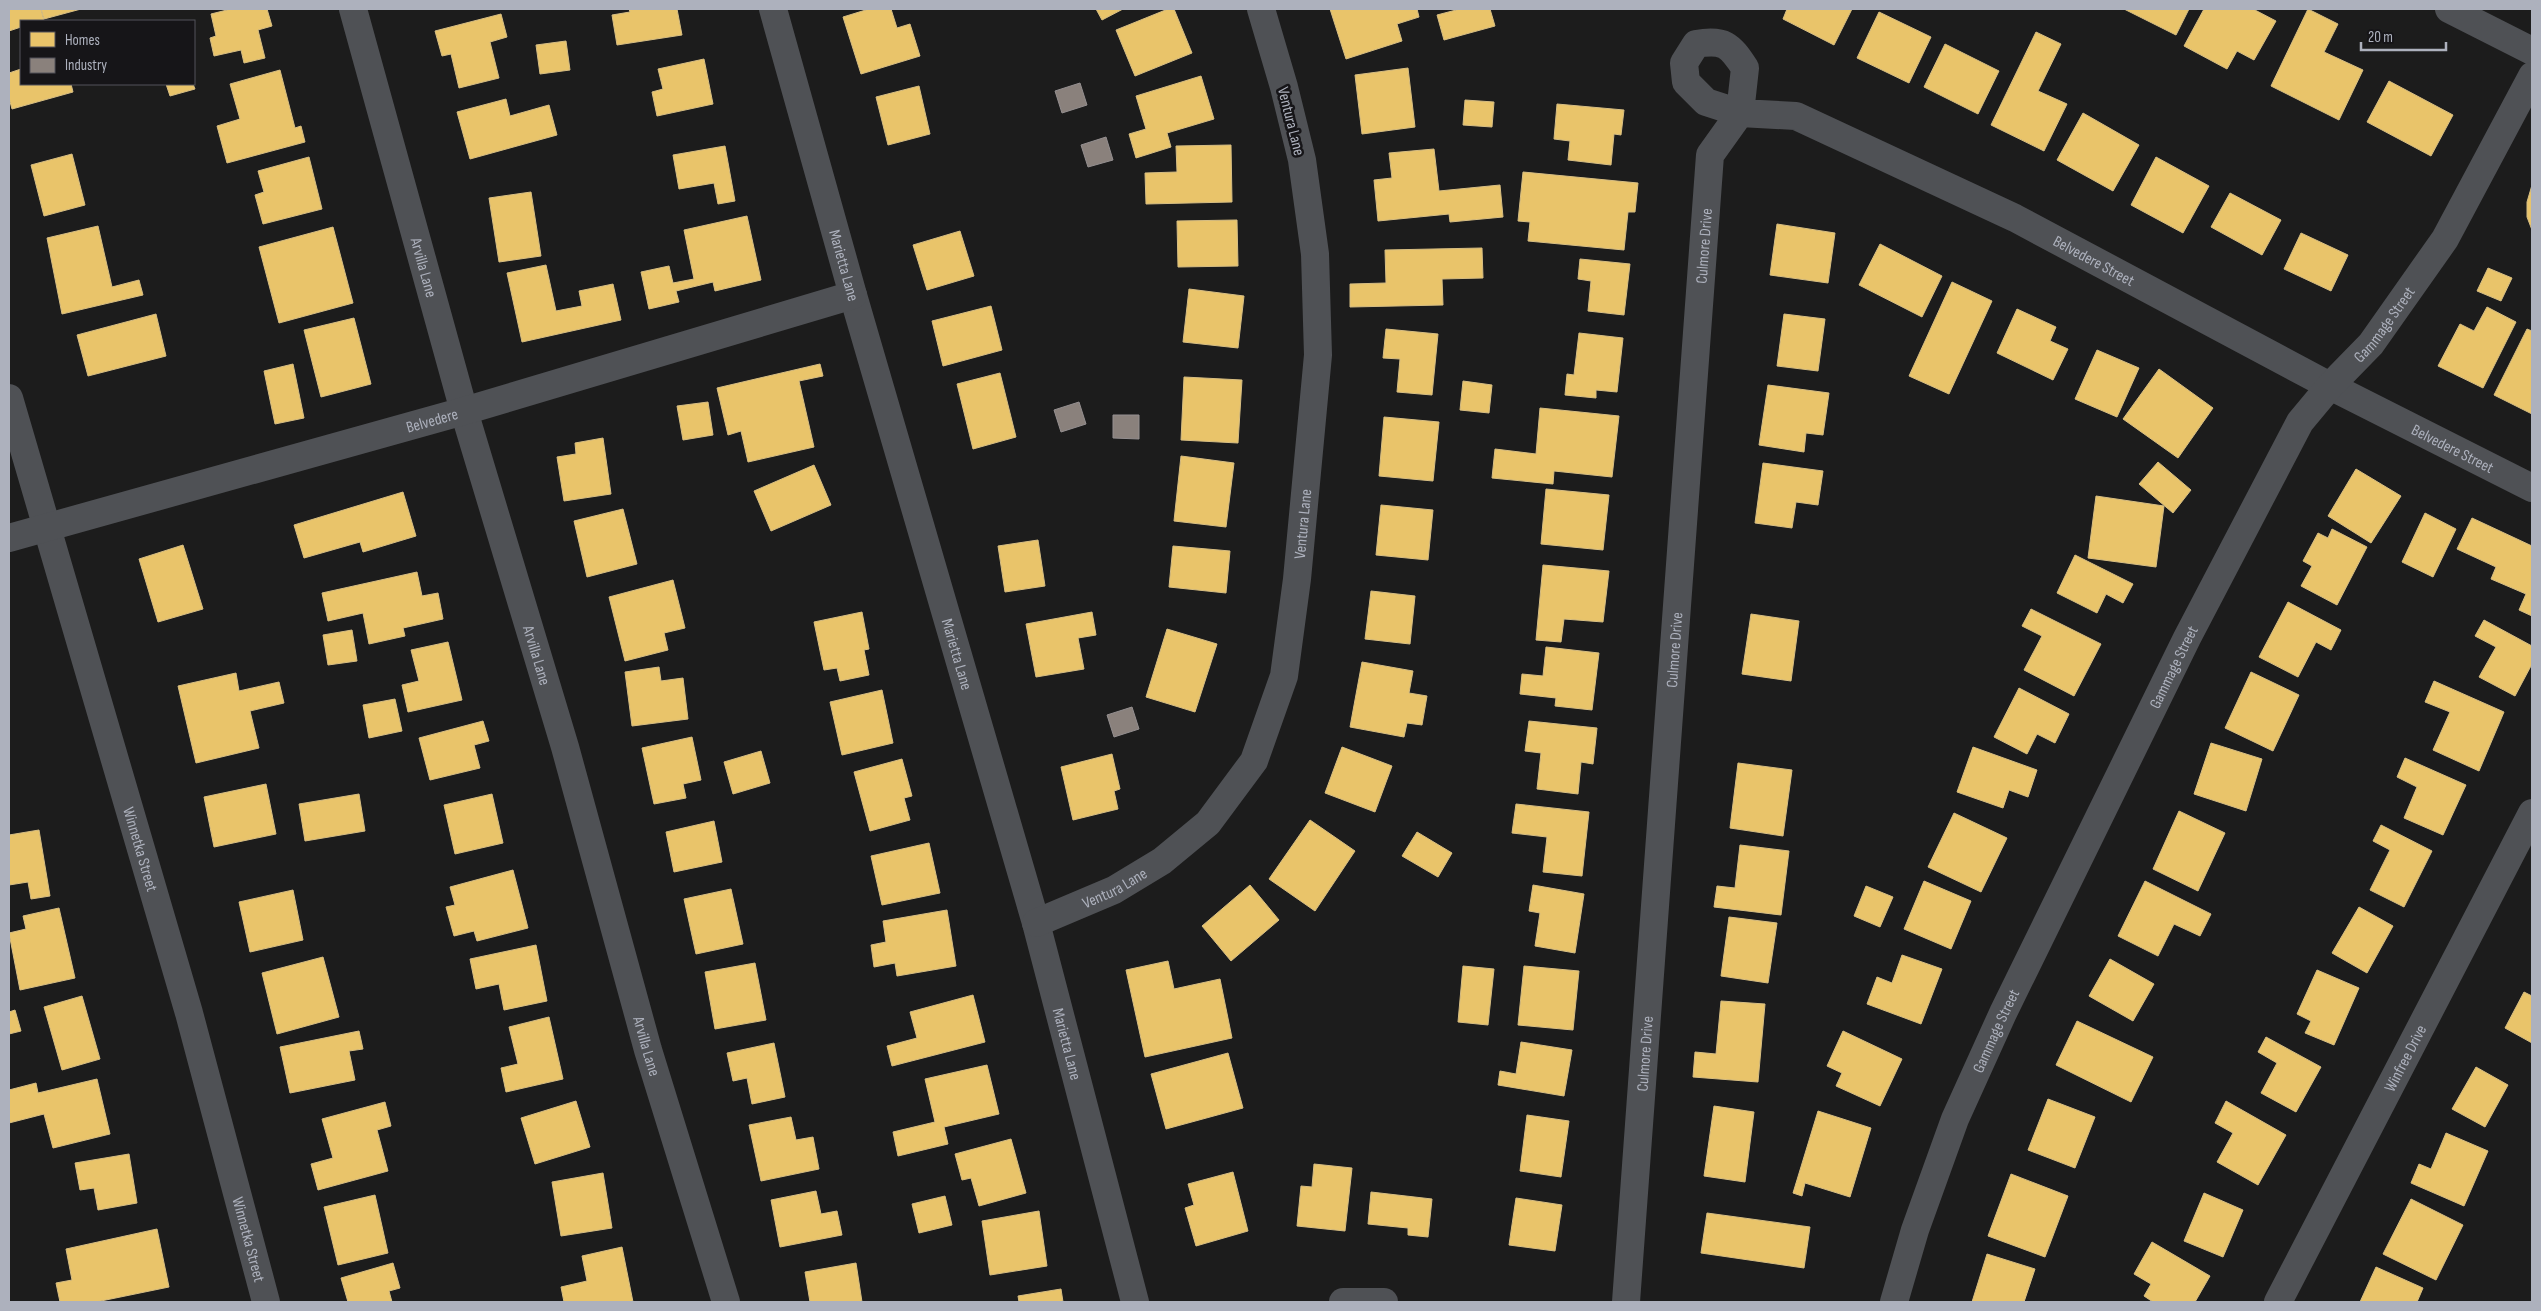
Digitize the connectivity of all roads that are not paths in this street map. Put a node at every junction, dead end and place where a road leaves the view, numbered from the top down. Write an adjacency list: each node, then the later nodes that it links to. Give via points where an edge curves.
1 (353, 9): 11 (street, Arvilla Lane)
2 (773, 9): 8 (street, Marietta Lane)
3 (1261, 9): 16 (street, Ventura Lane, via 1302,160 1315,254 1318,355 1298,580 1284,676 1254,761 1208,823 1162,861 1114,890)
4 (2449, 9): 5 (street)
5 (2532, 51)
6 (2532, 76): 9 (street, Gammage Street, via 2445,239 2370,344)
7 (1740, 112): 7 (street, via 1706,102 1686,82 1684,63 1696,44 1715,40 1733,49 1746,68); 9 (street, Belvedere Street, via 1796,116 2015,218); 22 (street, Culmore Drive, via 1710,155)
8 (853, 295): 11 (street, Belvedere); 16 (street, Marietta Lane)
9 (2330, 386): 12 (street, Belvedere Street); 23 (street, Gammage Street, via 2300,422 2200,612 2007,1004 1954,1119)
10 (9, 398): 13 (street, Winnetka Street)
11 (464, 411): 13 (street, Belvedere); 18 (street, Arvilla Lane, via 565,747 648,1050)
12 (2532, 488)
13 (45, 527): 14 (street, Belvedere); 17 (street, Winnetka Street, via 189,1013)
14 (9, 538)
15 (2532, 813): 24 (street, Winfree Drive)
16 (1036, 923): 19 (street, Marietta Lane)
17 (266, 1302)
18 (726, 1302)
19 (1135, 1302)
20 (1343, 1302): 21 (street)
21 (1384, 1302)
22 (1626, 1302)
23 (1894, 1302)
24 (2278, 1302)

